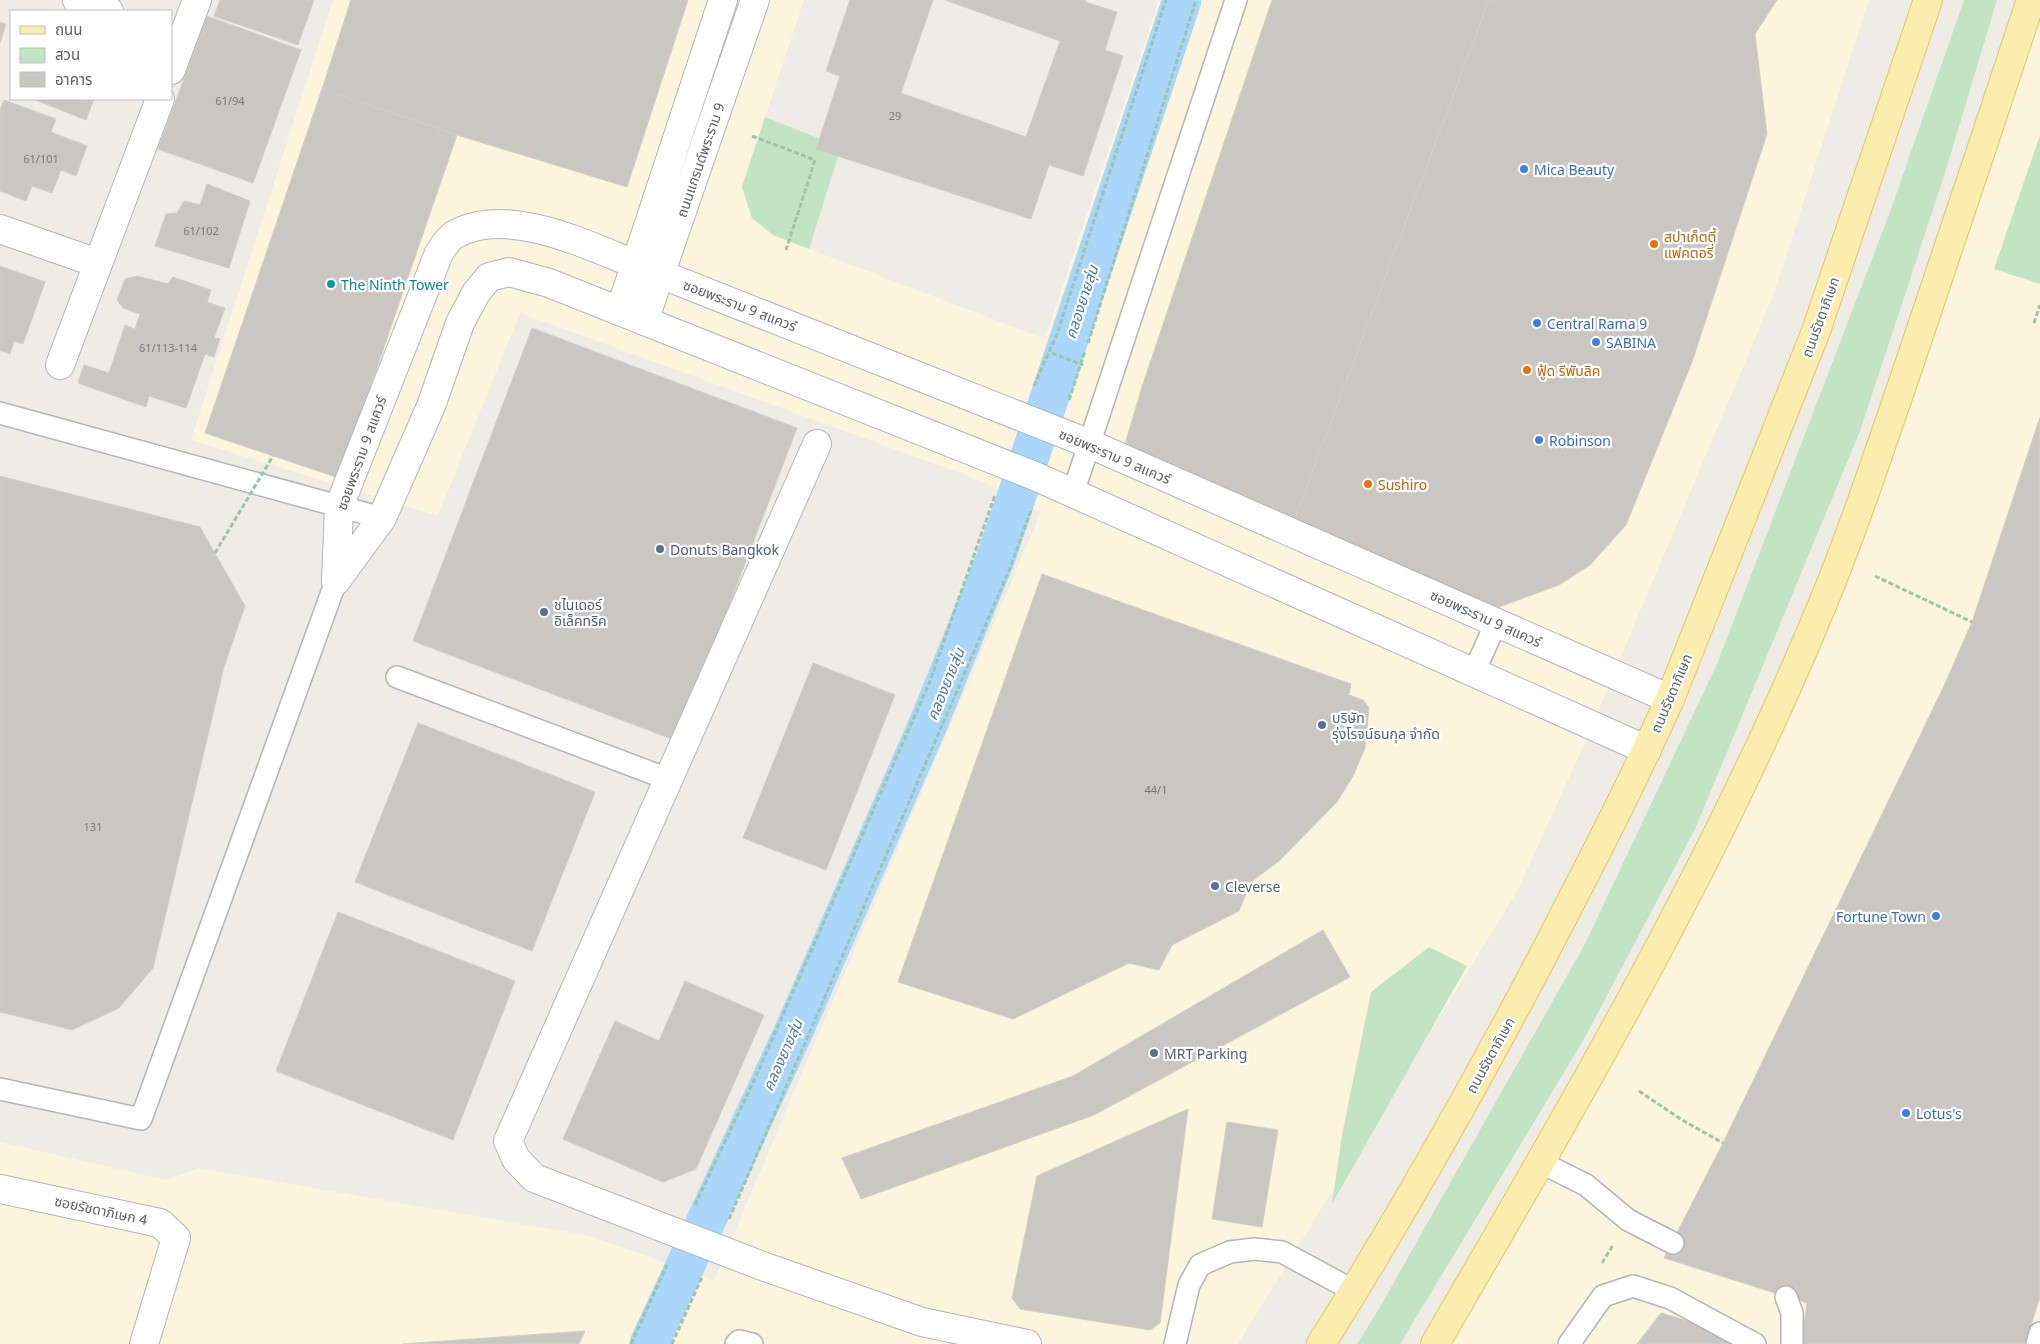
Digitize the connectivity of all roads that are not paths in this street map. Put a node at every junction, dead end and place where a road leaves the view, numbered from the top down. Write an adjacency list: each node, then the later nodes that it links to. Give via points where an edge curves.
1 (77, 0): 8 (street)
2 (197, 0): 9 (street)
3 (723, 0): 14 (street, ถนนแกรนด์พระราม 9)
4 (755, 0): 15 (street, ถนนแกรนด์พระราม 9)
5 (1236, 0): 20 (lane)
6 (1928, 0): 28 (main road, ถนนรัชดาภิเษก, via 1816,331)
7 (2031, 0): 32 (main road, via 1884,438 1823,601 1756,754 1691,890)
8 (106, 10)
9 (177, 36): 10 (street)
10 (172, 64)
11 (160, 100): 13 (street)
12 (0, 229): 13 (street)
13 (97, 263): 17 (street)
14 (636, 264): 15 (street, ซอยพระราม 9 สแควร์); 16 (street, ถนนแกรนด์พระราม 9); 22 (street, ซอยพระราม 9 สแควร์, via 573,240 508,224 476,226 452,236 439,253)
15 (660, 274): 16 (street, ถนนแกรนด์พระราม 9); 20 (street, ซอยพระราม 9 สแควร์)
16 (632, 316): 21 (street); 23 (street, via 549,283 509,272 489,277 460,323 431,406)
17 (60, 365)
18 (0, 413): 22 (lane)
19 (817, 444): 30 (street)
20 (1090, 444): 21 (lane); 25 (street, ซอยพระราม 9 สแควร์)
21 (1073, 493): 26 (street)
22 (339, 507): 23 (lane); 24 (street, ซอยพระราม 9 สแควร์)
23 (382, 518): 24 (street)
24 (336, 581): 31 (lane, via 140,1119)
25 (1496, 623): 26 (lane); 28 (street, ซอยพระราม 9 สแควร์)
26 (1474, 672): 29 (street)
27 (397, 677): 30 (lane)
28 (1670, 699): 29 (main road, ถนนรัชดาภิเษก)
29 (1647, 750): 35 (main road, ถนนรัชดาภิเษก, via 1508,1022)
30 (668, 779): 41 (street, via 508,1141 516,1160 534,1178 683,1236 922,1322)
31 (0, 1089)
32 (1540, 1162): 34 (lane, via 1586,1185 1628,1220); 44 (main road)
33 (0, 1189): 38 (street, ซอยรัชดาภิเษก 4, via 160,1223 176,1238)
34 (1673, 1243)
35 (1354, 1291): 42 (lane, via 1282,1252 1254,1249 1230,1252 1200,1265 1188,1285); 43 (main road, ถนนรัชดาภิเษก)
36 (1786, 1297): 47 (lane, via 1792,1313)
37 (2040, 1333): 48 (lane)
38 (144, 1344)
39 (736, 1344): 40 (lane)
40 (752, 1344)
41 (1027, 1344)
42 (1175, 1344)
43 (1321, 1344)
44 (1435, 1344)
45 (1569, 1344): 46 (lane, via 1603,1296 1633,1286 1670,1298)
46 (1756, 1344)
47 (1792, 1344)
48 (2037, 1344)

